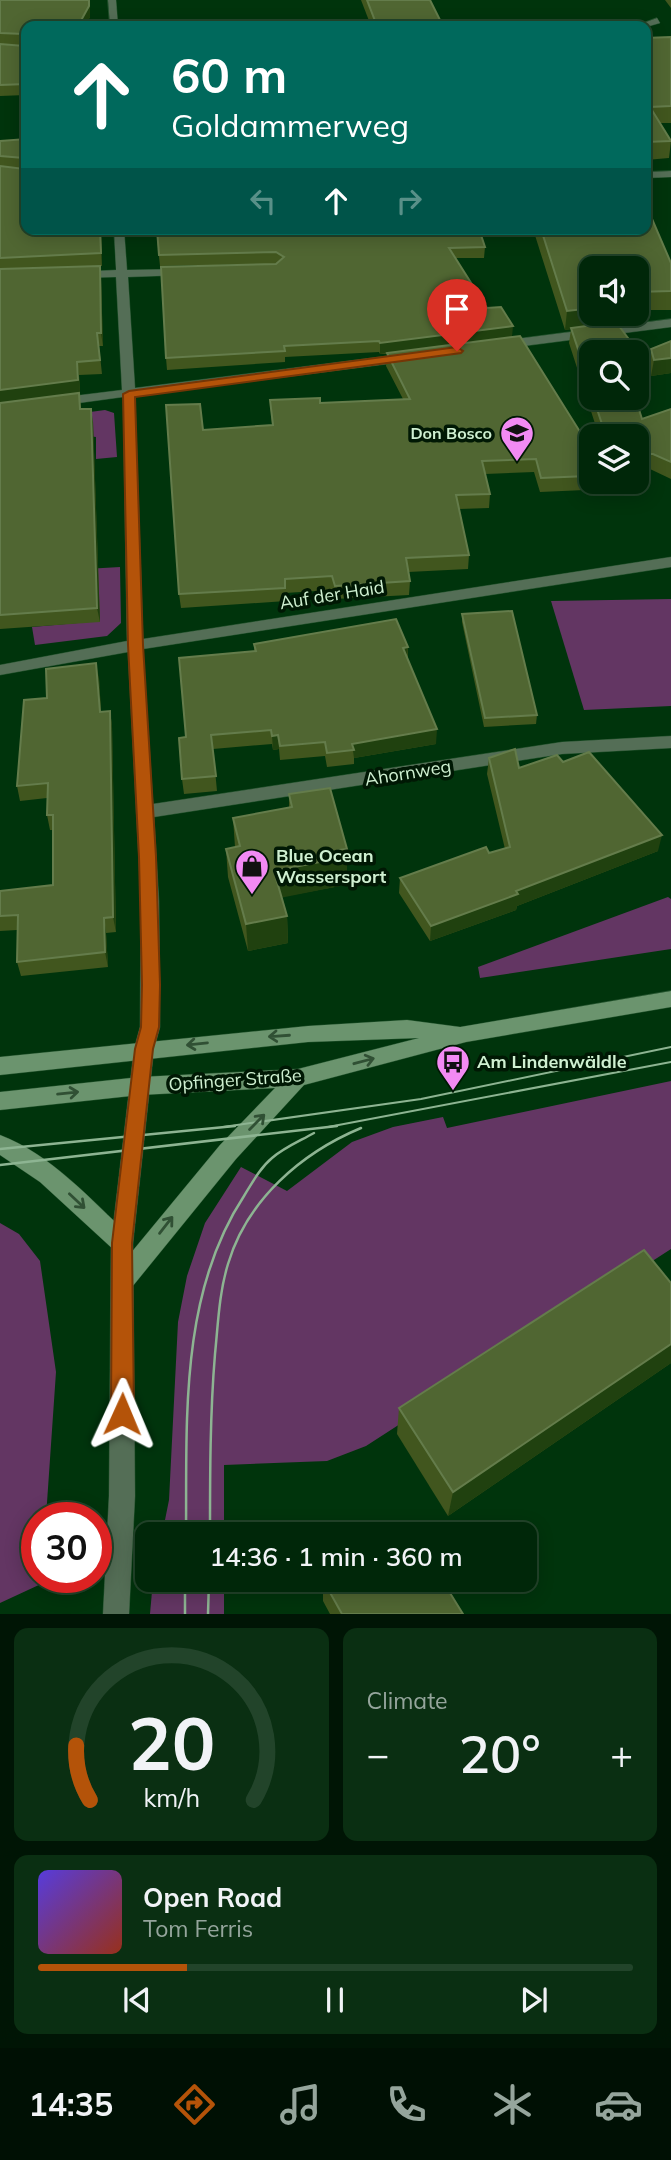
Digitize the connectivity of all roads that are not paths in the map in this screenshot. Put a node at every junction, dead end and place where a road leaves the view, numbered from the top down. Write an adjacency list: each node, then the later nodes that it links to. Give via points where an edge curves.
1 (112, 0): 2 (street)
2 (114, 21)
3 (657, 21): 4 (street)
4 (651, 23)
5 (671, 174): 6 (street)
6 (651, 175)
7 (119, 235): 9 (street)
8 (199, 271): 9 (street)
9 (121, 274): 10 (street); 14 (street)
10 (67, 275)
11 (671, 323): 12 (street)
12 (484, 347)
13 (430, 354): 14 (street)
14 (129, 394): 15 (street); 17 (street)
15 (40, 405)
16 (671, 562): 17 (street, Auf der Haid)
17 (135, 645): 18 (street, Auf der Haid); 20 (street)
18 (0, 670)
19 (671, 742): 20 (street, Ahornweg, via 562,748)
20 (146, 812): 23 (street, via 151,985 150,1027)
21 (671, 999): 22 (street, Opfinger Straße)
22 (466, 1034): 23 (street, Opfinger Straße, one-way to 23, via 407,1028); 25 (street, Opfinger Straße, one-way to 22)
23 (144, 1049): 24 (street, Opfinger Straße); 26 (street)
24 (0, 1066)
25 (298, 1078): 26 (street, Opfinger Straße); 30 (street, one-way to 25, via 228,1152)
26 (140, 1086): 27 (street, Opfinger Straße, one-way to 26); 29 (street)
27 (0, 1101)
28 (0, 1145): 29 (street, one-way to 29, via 51,1178)
29 (122, 1243): 30 (street)
30 (124, 1279): 31 (street)
31 (116, 1614)

